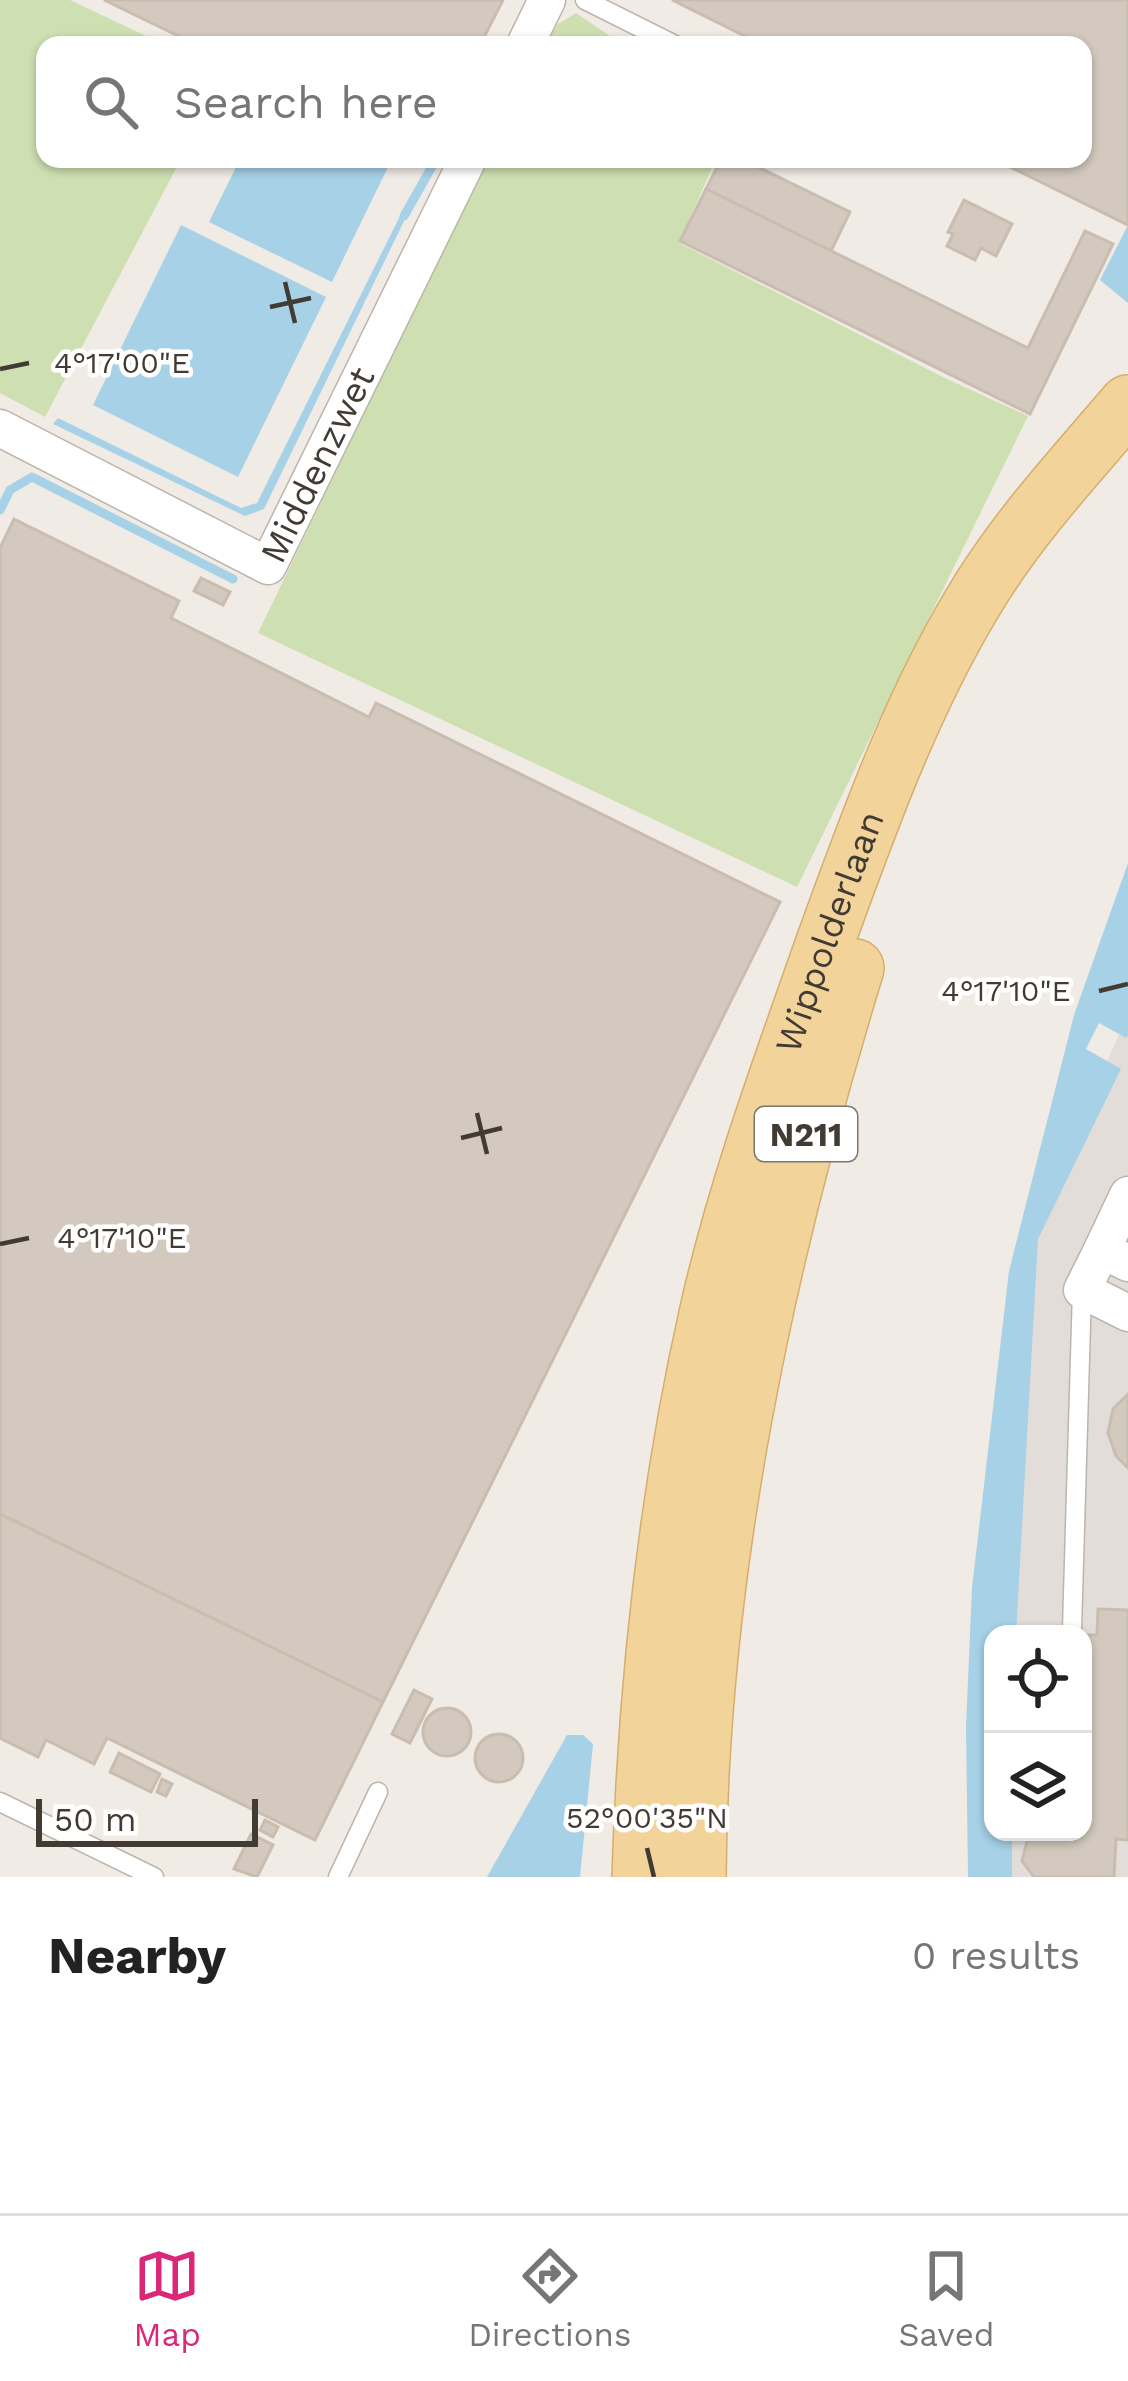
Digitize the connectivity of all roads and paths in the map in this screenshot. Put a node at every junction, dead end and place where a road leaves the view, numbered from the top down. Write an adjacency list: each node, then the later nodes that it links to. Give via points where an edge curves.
1 (547, 0): 3 (street)
2 (585, 0): 4 (lane)
3 (529, 36)
4 (657, 36)
5 (464, 168): 7 (street, Middenzwet, via 268,566)
6 (1128, 404): 18 (main road, Wippolderlaan / N211, via 1007,549 960,624 870,821 779,1072 742,1185 694,1386 660,1592)
7 (1, 430)
8 (1128, 462): 19 (main road, Wippolderlaan / N211, via 1040,568 978,665 901,837 836,1028 742,1422 718,1578)
9 (1128, 1195): 10 (street)
10 (1115, 1256): 11 (street)
11 (1082, 1290): 12 (street); 13 (lane)
12 (1128, 1313)
13 (1072, 1625)
14 (378, 1792): 17 (lane)
15 (0, 1802): 16 (lane)
16 (154, 1877)
17 (338, 1877)
18 (640, 1877)
19 (697, 1877)

